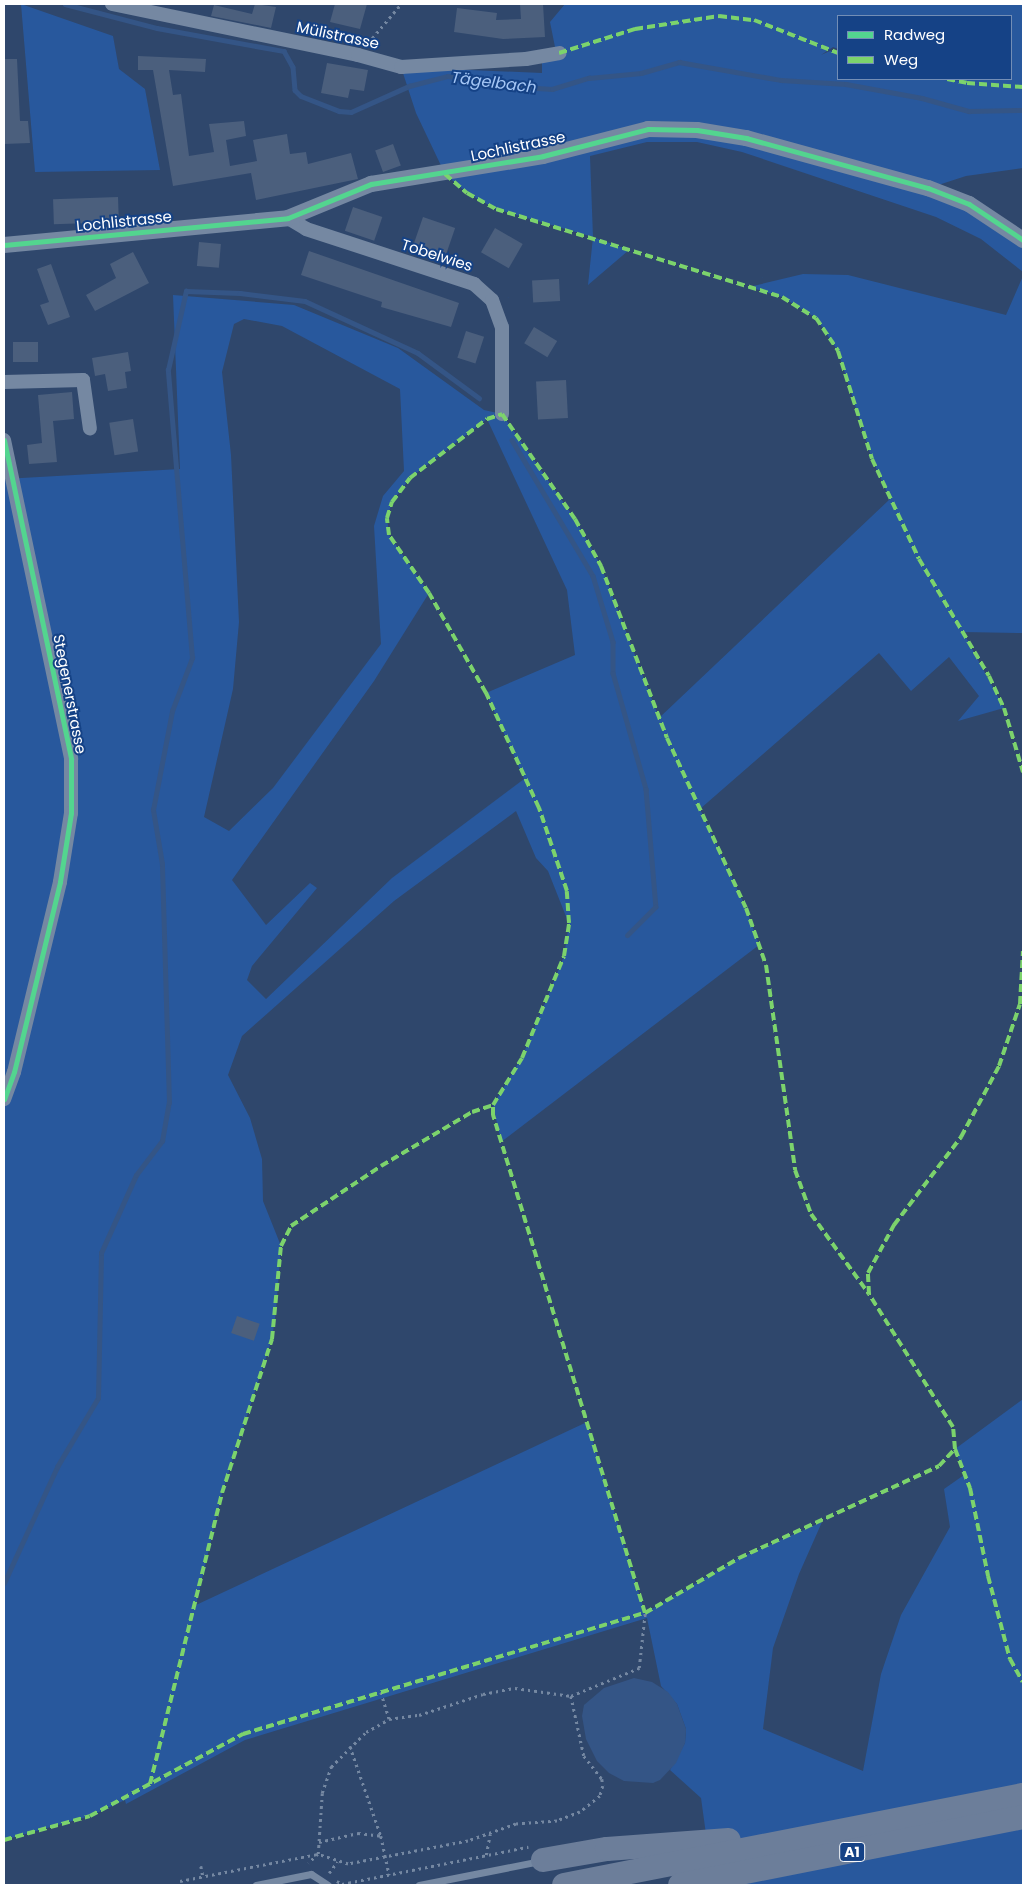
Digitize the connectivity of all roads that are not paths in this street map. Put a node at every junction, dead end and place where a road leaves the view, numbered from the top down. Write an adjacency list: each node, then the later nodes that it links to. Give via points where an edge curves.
1 (112, 4): 2 (street, Mülistrasse, via 358,54 401,67 526,59)
2 (559, 53)
3 (288, 218): 4 (street, Lochlistrasse, via 370,184 407,176 445,174 543,156 648,129 697,130 746,138 928,188 969,204); 5 (street, Lochlistrasse); 7 (street, Tobelwies, via 306,229 474,284 492,300 502,327)
4 (1023, 240)
5 (4, 245)
6 (4, 382): 8 (street, via 83,380)
7 (502, 414)
8 (90, 430)
9 (4, 440): 10 (street, Stegenerstrasse, via 71,760 72,813 60,882 14,1072)
10 (4, 1099)
11 (1023, 1795): 13 (highway, A1)
12 (1023, 1817): 19 (highway, A1)
13 (828, 1834): 14 (highway, A1); 18 (highway, A1)
14 (536, 1854): 17 (lane)
15 (256, 1885): 16 (lane, via 312,1874)
16 (328, 1885)
17 (418, 1885)
18 (564, 1885)
19 (680, 1885)

